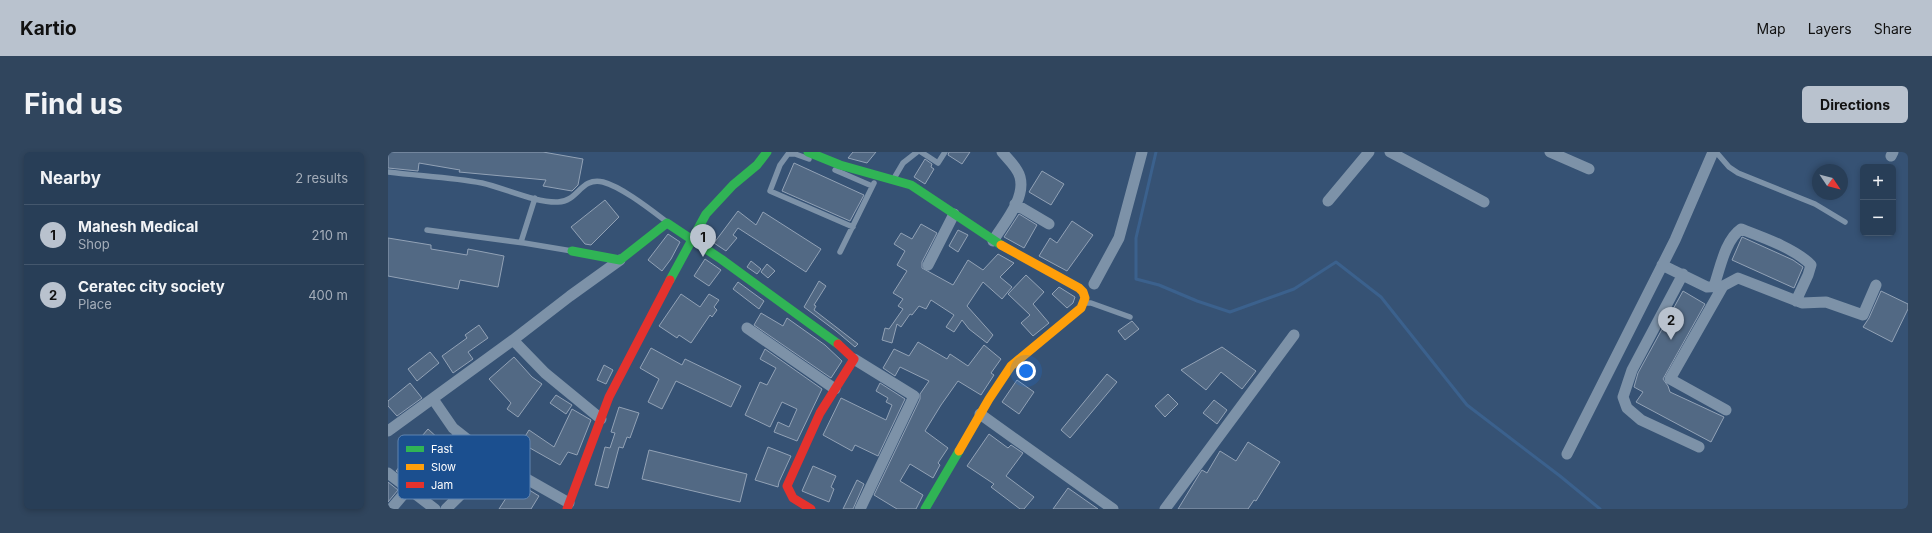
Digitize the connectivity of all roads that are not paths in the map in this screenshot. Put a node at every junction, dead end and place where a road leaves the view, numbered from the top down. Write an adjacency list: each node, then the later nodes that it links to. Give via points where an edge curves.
1 (767, 152): 30 (street, via 755,169 708,210)
2 (808, 152): 17 (street)
3 (917, 152): 18 (lane, via 903,163)
4 (921, 152): 5 (lane, via 938,163)
5 (945, 152)
6 (1002, 152): 23 (street, via 1020,177 1020,192)
7 (1142, 152): 39 (street, via 1119,238)
8 (1369, 152): 21 (street)
9 (1390, 152): 22 (street)
10 (1550, 152): 15 (street)
11 (1713, 152): 37 (street)
12 (1716, 152): 26 (lane, via 1738,173 1815,204)
13 (816, 162): 28 (lane, via 788,154 780,165 770,191)
14 (830, 168): 19 (lane)
15 (1589, 169)
16 (388, 172): 20 (lane, via 481,183)
17 (877, 176): 18 (street); 19 (lane)
18 (893, 180): 24 (street, via 911,185)
19 (872, 186): 28 (lane)
20 (535, 198): 25 (lane, via 558,202 569,200 587,183 596,181 620,190); 31 (lane)
21 (1328, 201)
22 (1484, 202)
23 (1015, 204): 27 (street); 32 (street)
24 (954, 214): 32 (street); 36 (street)
25 (667, 222): 30 (street); 35 (street)
26 (1844, 222)
27 (1049, 224)
28 (853, 227): 34 (lane)
29 (427, 230): 31 (lane)
30 (692, 239): 48 (street, via 831,338); 53 (street, via 634,348)
31 (521, 242): 33 (lane)
32 (993, 242): 43 (street, via 1079,288 1086,298)
33 (572, 251): 35 (street)
34 (840, 252)
35 (620, 260): 47 (street)
36 (928, 265)
37 (1662, 265): 38 (street); 57 (street)
38 (1683, 274): 41 (street, via 1708,287); 56 (street, via 1632,370 1623,397 1627,408 1641,420)
39 (1094, 284)
40 (1876, 285): 42 (street, via 1863,315 1826,302)
41 (1718, 286): 42 (street, via 1738,278); 42 (street, via 1728,248 1735,234 1741,230 1788,250 1811,265); 51 (street, via 1670,379)
42 (1796, 301)
43 (1084, 303): 44 (lane, via 1091,303); 52 (street, via 1077,313 1011,366)
44 (1130, 317)
45 (747, 328): 49 (street)
46 (1294, 335): 72 (street)
47 (513, 340): 50 (street); 53 (street, via 545,372)
48 (854, 359): 49 (street); 69 (street, via 914,396)
49 (835, 389): 68 (street, via 820,413 787,486 793,498)
50 (433, 399): 54 (street); 55 (street)
51 (1726, 410)
52 (980, 414): 70 (street); 71 (street)
53 (601, 419): 64 (street)
54 (388, 431)
55 (460, 434)
56 (1699, 447)
57 (1567, 454)
58 (388, 473): 59 (street)
59 (398, 480)
60 (530, 482): 64 (street)
61 (399, 499): 65 (street)
62 (422, 499): 66 (street)
63 (456, 499): 67 (street)
64 (568, 506)
65 (391, 509)
66 (435, 509)
67 (446, 509)
68 (811, 509)
69 (860, 509)
70 (925, 509)
71 (1113, 509)
72 (1165, 509)

